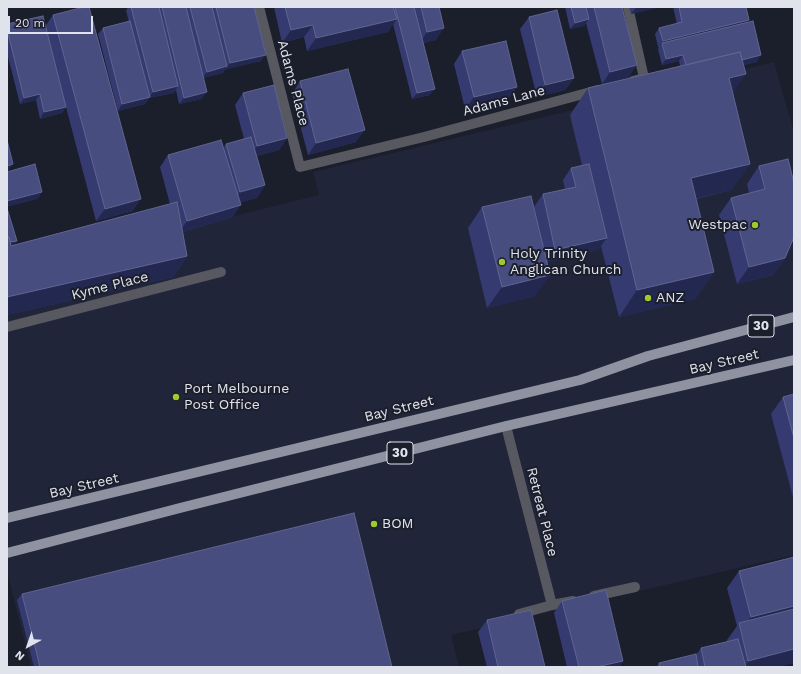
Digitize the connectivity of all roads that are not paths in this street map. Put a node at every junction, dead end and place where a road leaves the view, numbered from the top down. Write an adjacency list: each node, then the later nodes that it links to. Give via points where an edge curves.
1 (258, 7): 5 (lane, Adams Place)
2 (628, 7): 3 (lane, via 644,78)
3 (621, 84)
4 (606, 88): 5 (lane, Adams Lane)
5 (300, 167)
6 (221, 272): 8 (lane, Kyme Place)
7 (794, 317): 11 (main road, Bay Street / 30, via 648,356 580,380)
8 (7, 327)
9 (794, 360): 10 (main road, Bay Street / 30)
10 (506, 426): 12 (main road, Bay Street / 30); 14 (lane, Retreat Place)
11 (7, 518)
12 (7, 553)
13 (635, 587): 14 (lane)
14 (552, 606): 15 (lane)
15 (516, 615)

